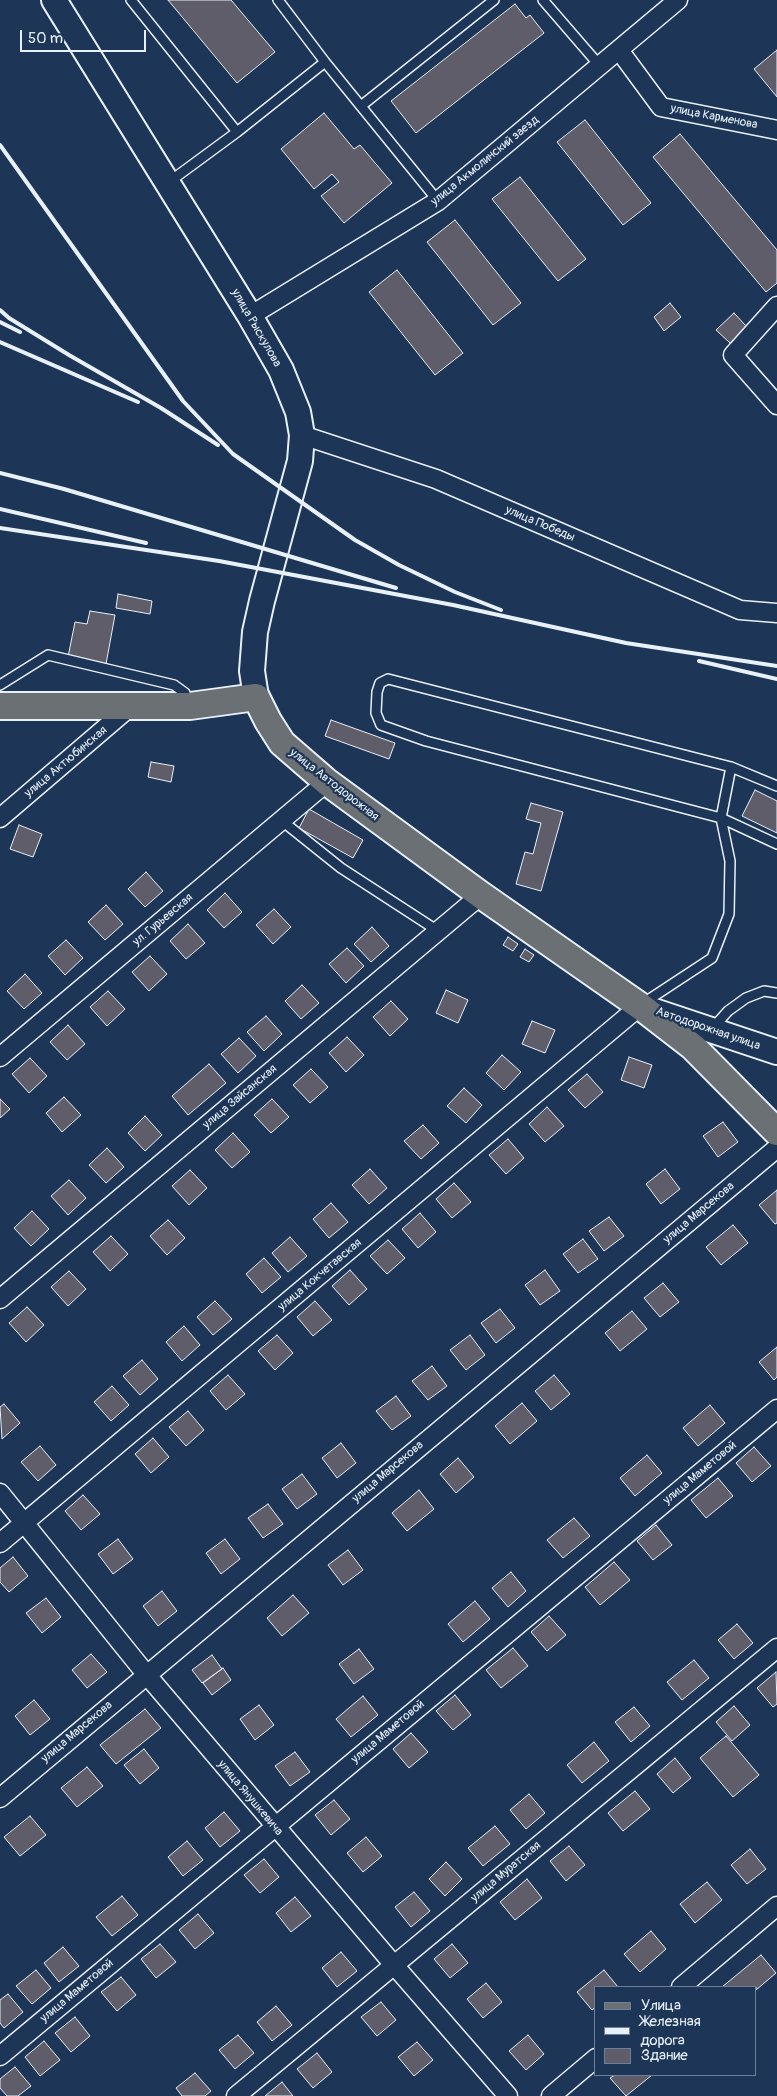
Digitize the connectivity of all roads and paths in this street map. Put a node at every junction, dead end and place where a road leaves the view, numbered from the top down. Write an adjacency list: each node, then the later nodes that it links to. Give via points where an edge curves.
1 (54, 0): 13 (street, улица Рыскулова)
2 (132, 0): 12 (lane)
3 (278, 0): 8 (lane)
4 (494, 0): 10 (lane)
5 (543, 0): 9 (lane)
6 (675, 1): 7 (street, улица Акмолинский заезд)
7 (619, 50): 9 (street, улица Акмолинский заезд); 11 (street, улица Карменова, via 661,107)
8 (325, 62): 10 (lane); 12 (lane)
9 (600, 66): 14 (street, улица Акмолинский заезд)
10 (361, 106): 14 (lane)
11 (777, 130)
12 (237, 132): 13 (lane)
13 (167, 184): 16 (street, улица Рыскулова)
14 (438, 201): 16 (street, улица Акмолинский заезд)
15 (777, 306): 17 (street, via 733,355)
16 (250, 316): 18 (street, улица Рыскулова, via 291,392)
17 (777, 405)
18 (302, 435): 19 (street, улица Победы, via 436,480 740,610); 21 (street, улица Рыскулова, via 300,461 255,632 252,671)
19 (777, 613)
20 (0, 685): 24 (lane, via 48,655 174,686 185,693)
21 (256, 697): 24 (main road); 26 (main road, улица Автодорожная, via 282,744)
22 (0, 706): 23 (main road)
23 (132, 706): 24 (main road); 28 (street, улица Актюбинская)
24 (190, 706)
25 (731, 767): 27 (lane); 29 (lane); 29 (lane, via 388,679 380,683 377,692 376,713 381,725 426,741)
26 (327, 782): 30 (street, ул. Гурьевская); 32 (main road, улица Автодорожная)
27 (777, 786)
28 (0, 818)
29 (721, 818): 31 (lane); 35 (lane, via 730,862 729,914 712,958)
30 (282, 820): 33 (lane, via 341,868); 38 (street, ул. Гурьевская)
31 (777, 844)
32 (481, 895): 33 (street, улица Зайсанская); 35 (main road, улица Автодорожная)
33 (438, 931): 41 (street, улица Зайсанская)
34 (777, 993): 36 (lane, via 764,991 746,998 728,1011)
35 (640, 1006): 36 (street, Автодорожная улица); 39 (main road, улица Автодорожная, via 693,1047); 44 (street, улица Кокчетавская)
36 (712, 1030): 37 (street, Автодорожная улица)
37 (777, 1052)
38 (0, 1058)
39 (777, 1132)
40 (777, 1148): 47 (street, улица Марсекова)
41 (0, 1299)
42 (777, 1408): 49 (street, улица Маметовой)
43 (0, 1493): 44 (street, улица Янушкевича)
44 (25, 1523): 45 (street, улица Кокчетавская); 47 (street, улица Янушкевича)
45 (0, 1543)
46 (777, 1648): 51 (street, улица Муратская)
47 (146, 1674): 48 (street, улица Марсекова); 49 (street, улица Янушкевича)
48 (0, 1798)
49 (275, 1827): 51 (street, улица Янушкевича); 53 (street, улица Маметовой)
50 (777, 1906): 52 (street)
51 (394, 1966): 55 (street, улица Муратская); 56 (street, улица Янушкевича)
52 (681, 1986)
53 (0, 2056)
54 (594, 2060): 57 (street)
55 (236, 2096)
56 (508, 2096)
57 (551, 2096)

